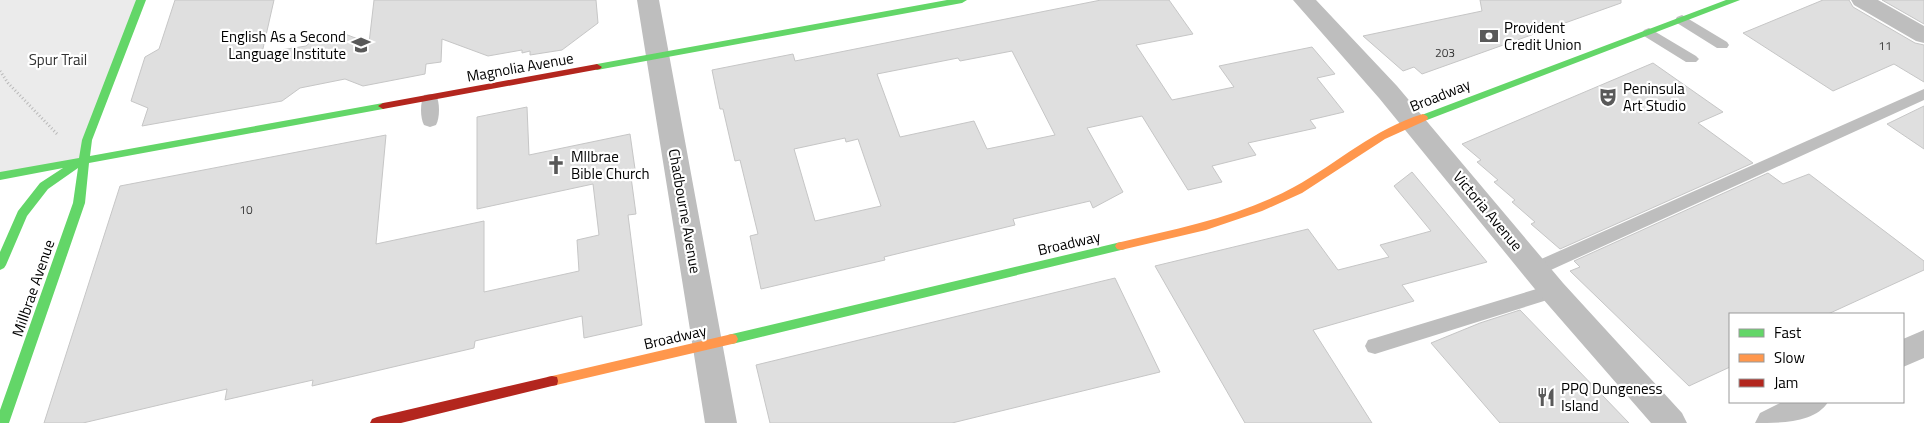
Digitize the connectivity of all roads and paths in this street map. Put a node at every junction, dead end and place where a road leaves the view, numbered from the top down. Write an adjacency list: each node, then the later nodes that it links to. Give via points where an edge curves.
1 (142, 0): 18 (street, Millbrae Avenue, via 87,140)
2 (648, 0): 11 (street, Chadbourne Avenue)
3 (962, 0): 11 (street, Magnolia Avenue)
4 (1304, 0): 17 (street, Victoria Avenue)
5 (1734, 0): 7 (street, Broadway)
6 (1862, 0): 9 (street)
7 (1682, 20): 8 (street, Broadway); 10 (lane)
8 (1649, 33): 12 (lane); 17 (street, Broadway)
9 (1924, 36)
10 (1722, 45)
11 (658, 57): 15 (street, Magnolia Avenue); 24 (street, Chadbourne Avenue)
12 (1691, 59)
13 (0, 71): 18 (path)
14 (1924, 94): 21 (lane)
15 (430, 98): 16 (lane); 18 (street, Magnolia Avenue)
16 (430, 121)
17 (1413, 122): 21 (street, Victoria Avenue); 24 (street, Broadway, via 1381,136 1298,190 1206,226)
18 (83, 161): 19 (street, Magnolia Avenue); 20 (street, via 44,186 34,198 22,214); 28 (street, Millbrae Avenue, via 79,203)
19 (0, 176)
20 (0, 265)
21 (1536, 269): 22 (street, Victoria Avenue)
22 (1553, 291): 25 (lane); 31 (street, Victoria Avenue)
23 (1924, 343): 26 (street)
24 (708, 345): 29 (street, Broadway); 30 (street, Chadbourne Avenue)
25 (1375, 346)
26 (1904, 353)
27 (1810, 403): 32 (street)
28 (2, 423)
29 (377, 423)
30 (721, 423)
31 (1671, 423)
32 (1771, 423)

